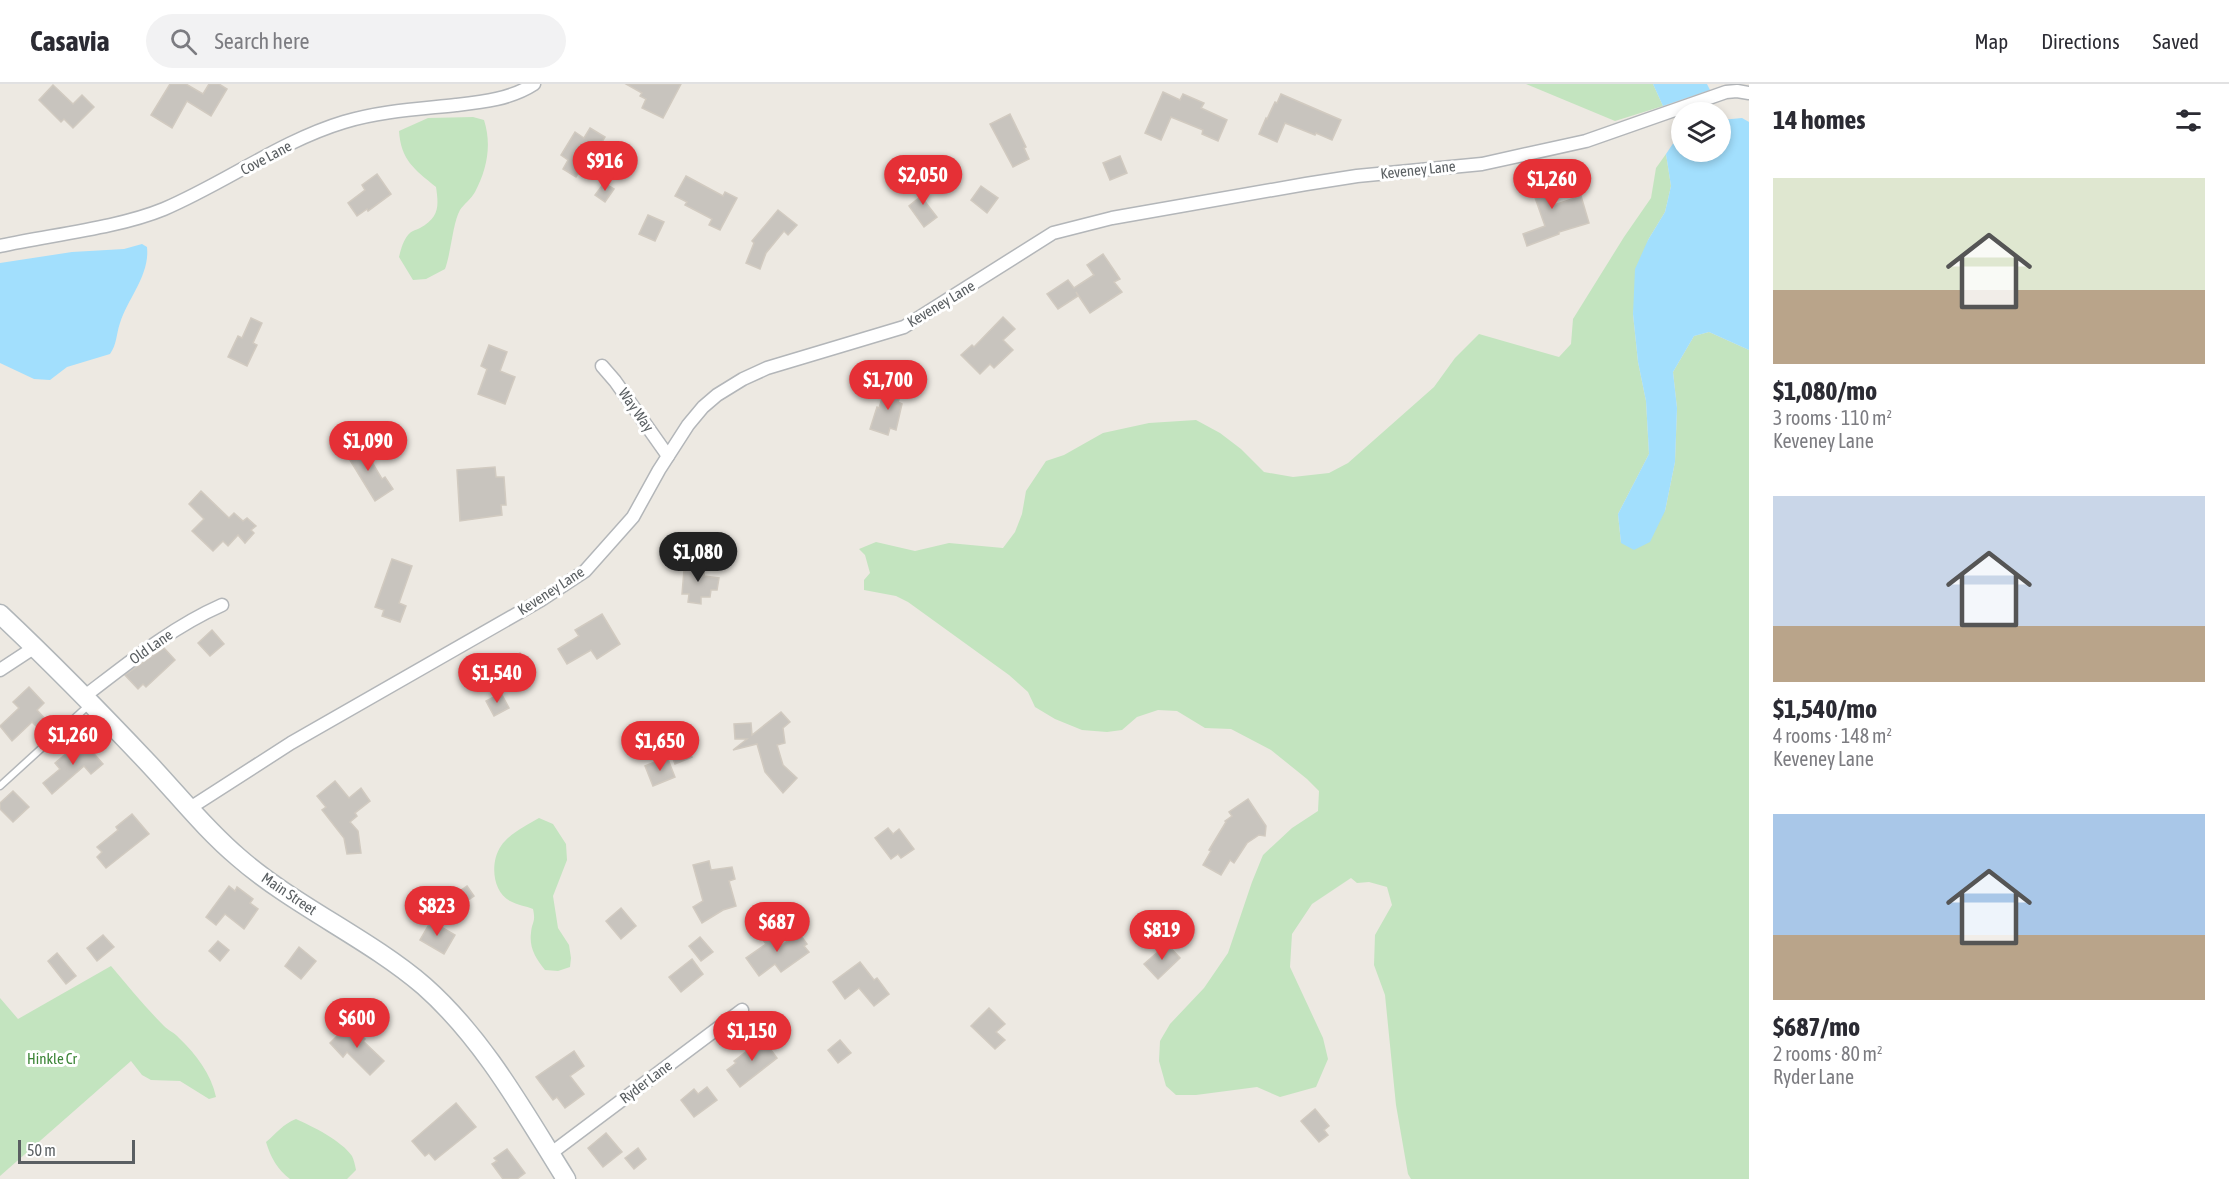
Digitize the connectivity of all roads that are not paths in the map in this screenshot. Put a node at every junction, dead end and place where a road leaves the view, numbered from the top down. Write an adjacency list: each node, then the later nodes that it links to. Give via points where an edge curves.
1 (534, 84): 3 (street, Cove Lane, via 503,98 346,121 306,137 162,210)
2 (1749, 93): 5 (street, Keveney Lane, via 1726,92 1586,141 1482,164 1306,184 1112,218 1053,233 904,327 797,358 743,379 703,407)
3 (0, 246)
4 (602, 366): 5 (street, Way Way)
5 (668, 456): 12 (street, Keveney Lane, via 633,517 585,571 291,743)
6 (222, 605): 10 (street, Old Lane, via 188,622 132,660)
7 (0, 614): 8 (main road, Main Street)
8 (35, 647): 9 (street); 10 (main road, Main Street)
9 (0, 670)
10 (88, 699): 11 (lane); 12 (main road, Main Street)
11 (0, 786)
12 (190, 808): 14 (main road, Main Street, via 254,870 423,986 470,1034)
13 (742, 1010): 14 (street, Ryder Lane)
14 (550, 1154): 15 (main road, Main Street)
15 (566, 1179)

